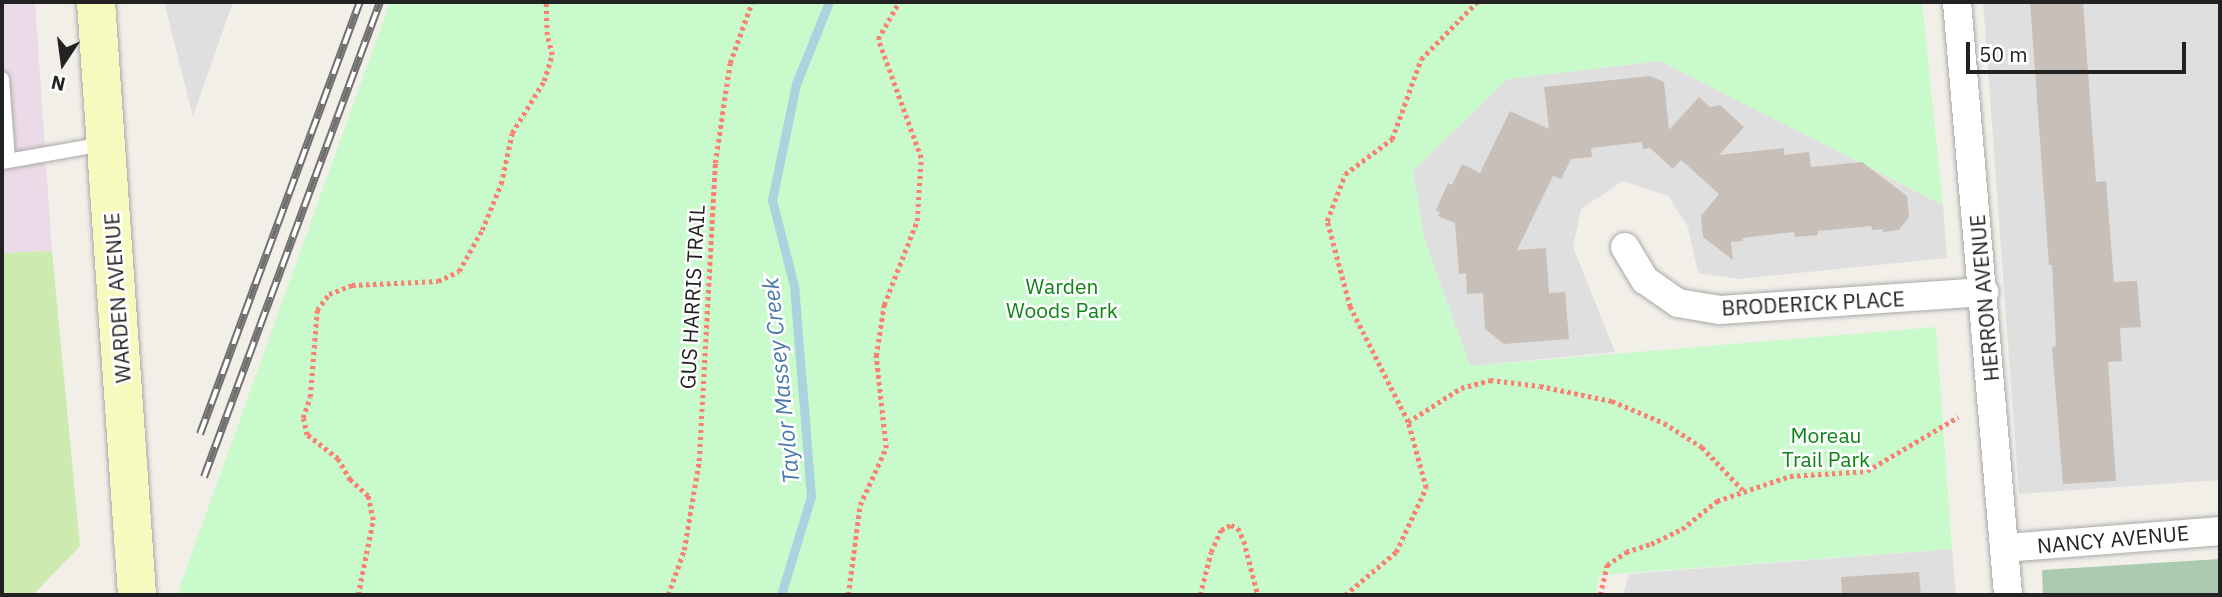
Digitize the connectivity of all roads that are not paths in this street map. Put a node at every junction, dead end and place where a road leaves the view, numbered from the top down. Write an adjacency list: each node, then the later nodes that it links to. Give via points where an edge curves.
1 (96, 2): 4 (main road, WARDEN AVENUE)
2 (1957, 2): 7 (street, HERRON AVENUE)
3 (2, 79): 5 (lane)
4 (107, 144): 5 (lane); 10 (main road, WARDEN AVENUE)
5 (5, 160)
6 (1625, 247): 7 (street, BRODERICK PLACE, via 1645,280 1678,303 1720,310)
7 (1984, 292): 9 (street, HERRON AVENUE)
8 (2220, 531): 9 (street, NANCY AVENUE)
9 (2005, 548): 11 (street, HERRON AVENUE)
10 (137, 595)
11 (2008, 595)

